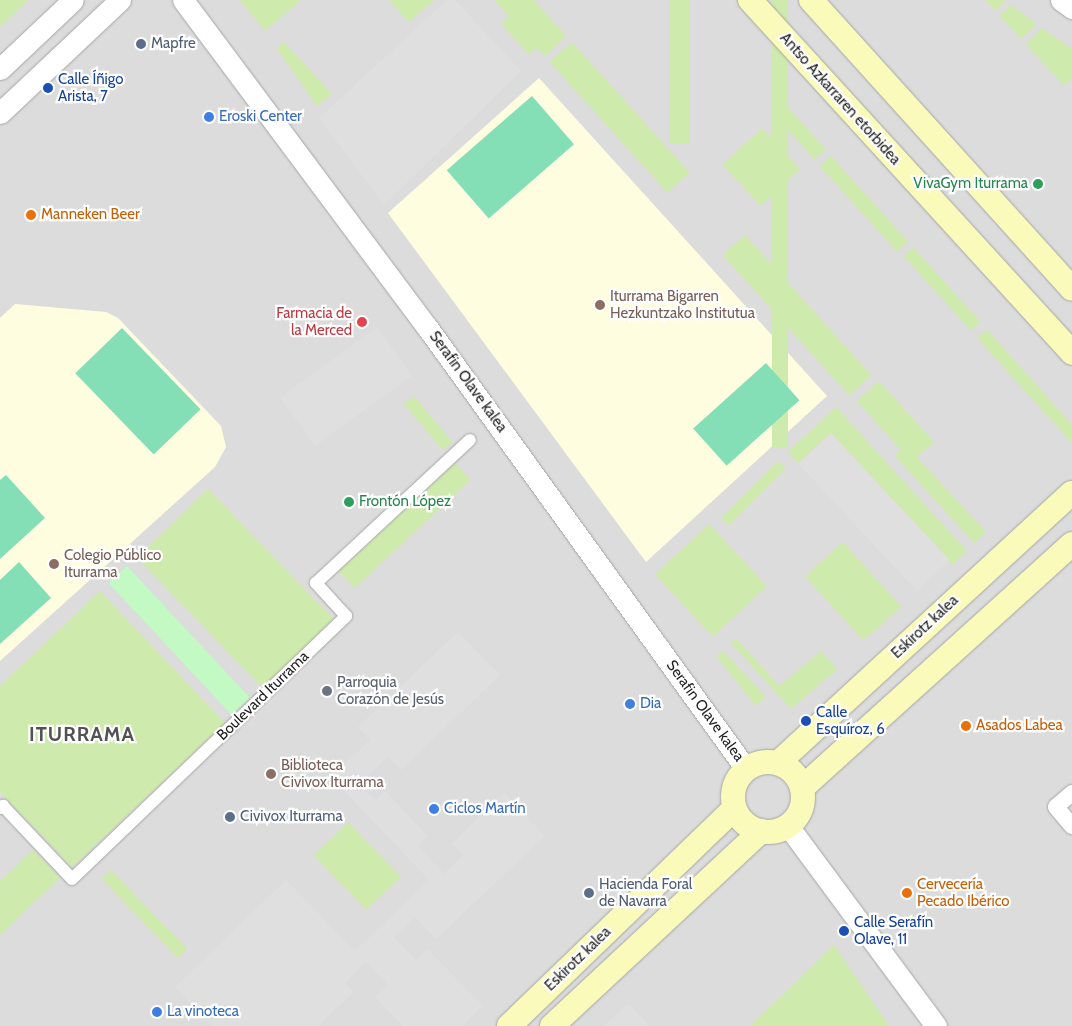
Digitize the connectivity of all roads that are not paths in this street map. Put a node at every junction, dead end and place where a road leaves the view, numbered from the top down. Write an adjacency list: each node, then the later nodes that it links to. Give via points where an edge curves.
1 (73, 0): 8 (street)
2 (120, 0): 9 (street)
3 (183, 0): 16 (street, Serafin Olave kalea, via 416,311)
4 (750, 0): 11 (main road, Antso Azkarraren etorbidea)
5 (811, 0): 10 (main road)
6 (1061, 0): 7 (street)
7 (1072, 8)
8 (0, 69)
9 (0, 113)
10 (1072, 289)
11 (1072, 353)
12 (470, 440): 19 (street, Boulevard Iturrama, via 316,583 346,616 72,879 3,806)
13 (1072, 493): 15 (main road, Eskirotz kalea)
14 (1072, 544): 17 (main road)
15 (778, 763): 16 (main road, via 762,762); 17 (main road, via 794,773)
16 (746, 769): 20 (main road, via 736,780)
17 (802, 788): 21 (main road, via 801,809)
18 (1072, 793): 22 (street, via 1056,807)
19 (0, 808)
20 (734, 809): 23 (main road, via 745,824); 24 (main road, Eskirotz kalea)
21 (788, 826): 23 (main road); 26 (street)
22 (1072, 826)
23 (761, 832): 25 (main road, Eskirotz kalea)
24 (509, 1026)
25 (552, 1026)
26 (936, 1026)

